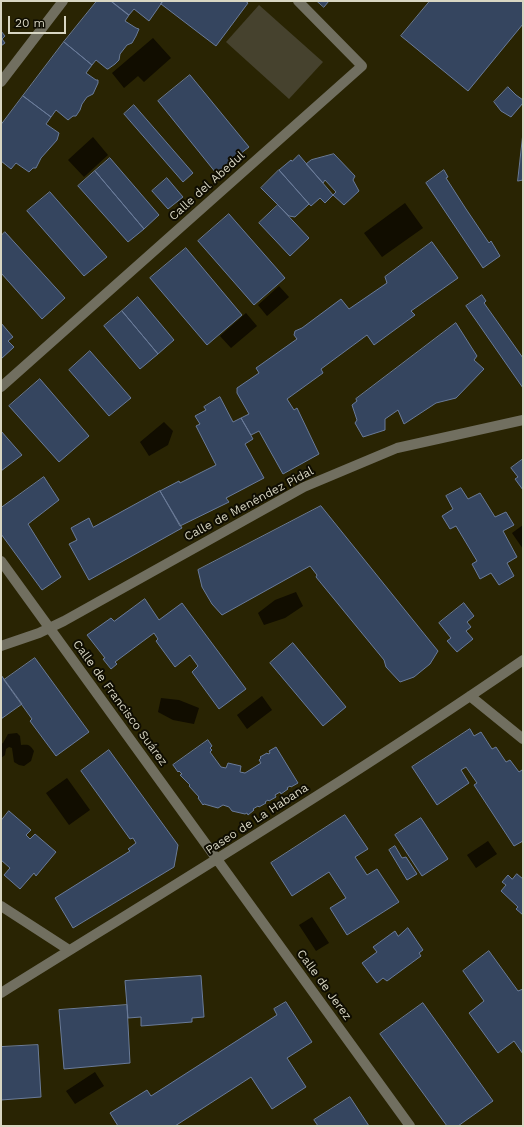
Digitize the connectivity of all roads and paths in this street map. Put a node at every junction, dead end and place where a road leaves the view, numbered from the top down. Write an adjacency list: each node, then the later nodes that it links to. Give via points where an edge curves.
1 (63, 1): 3 (street)
2 (298, 1): 4 (street, Calle del Abedul, via 362,66)
3 (1, 82)
4 (1, 387)
5 (523, 420): 7 (street, Calle de Menéndez Pidal, via 397,448 304,487)
6 (1, 562): 7 (street, Calle de Francisco Suárez)
7 (49, 628): 8 (street, Calle de Menéndez Pidal); 12 (street, Calle de Francisco Suárez)
8 (1, 646)
9 (523, 660): 10 (street, Paseo de La Habana)
10 (470, 696): 11 (street); 12 (street, Paseo de La Habana)
11 (523, 739)
12 (217, 860): 14 (street, Paseo de La Habana); 16 (street, Calle de Jerez)
13 (1, 906): 14 (street)
14 (69, 950): 15 (street, Paseo de La Habana)
15 (1, 993)
16 (410, 1126)

